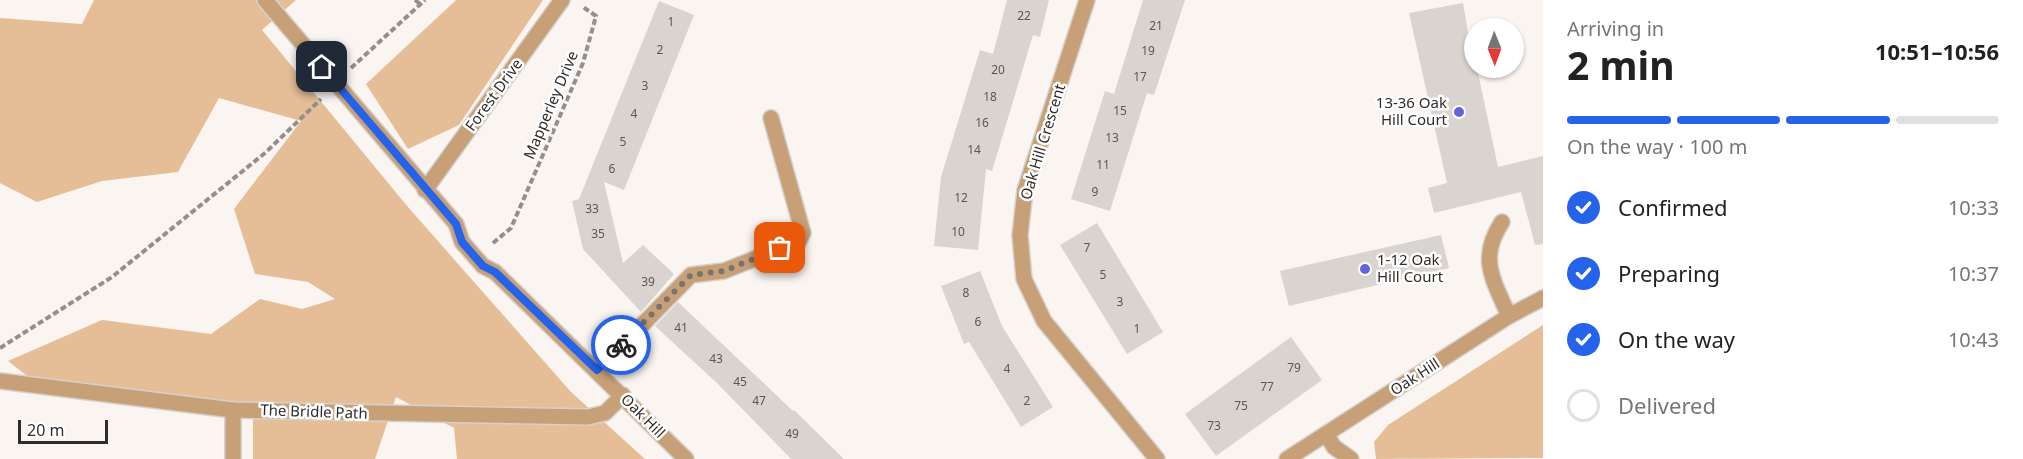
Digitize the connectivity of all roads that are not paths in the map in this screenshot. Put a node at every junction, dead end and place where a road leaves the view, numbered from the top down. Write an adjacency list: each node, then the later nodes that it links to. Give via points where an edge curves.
1 (265, 0): 5 (street, Oak Hill)
2 (562, 0): 5 (street, Forest Drive)
3 (1087, 0): 16 (street, Oak Hill Crescent, via 1025,190 1020,235 1024,279 1044,321)
4 (771, 118): 9 (street, via 803,233 799,240 724,271 691,275)
5 (425, 190): 9 (street, Oak Hill, via 458,227 462,242 483,266 495,272)
6 (1502, 222): 8 (street, via 1491,238 1489,259)
7 (1543, 298): 8 (street, Oak Hill)
8 (1509, 316): 13 (street, Oak Hill)
9 (597, 370): 11 (street, Oak Hill)
10 (0, 381): 12 (street, The Bridle Path)
11 (622, 395): 12 (street, The Bridle Path, via 605,413 588,417); 15 (street, Oak Hill)
12 (233, 410): 14 (street)
13 (1326, 434): 17 (street, Oak Hill); 18 (street, via 1334,447)
14 (233, 459)
15 (686, 459)
16 (1157, 459)
17 (1287, 459)
18 (1351, 459)

